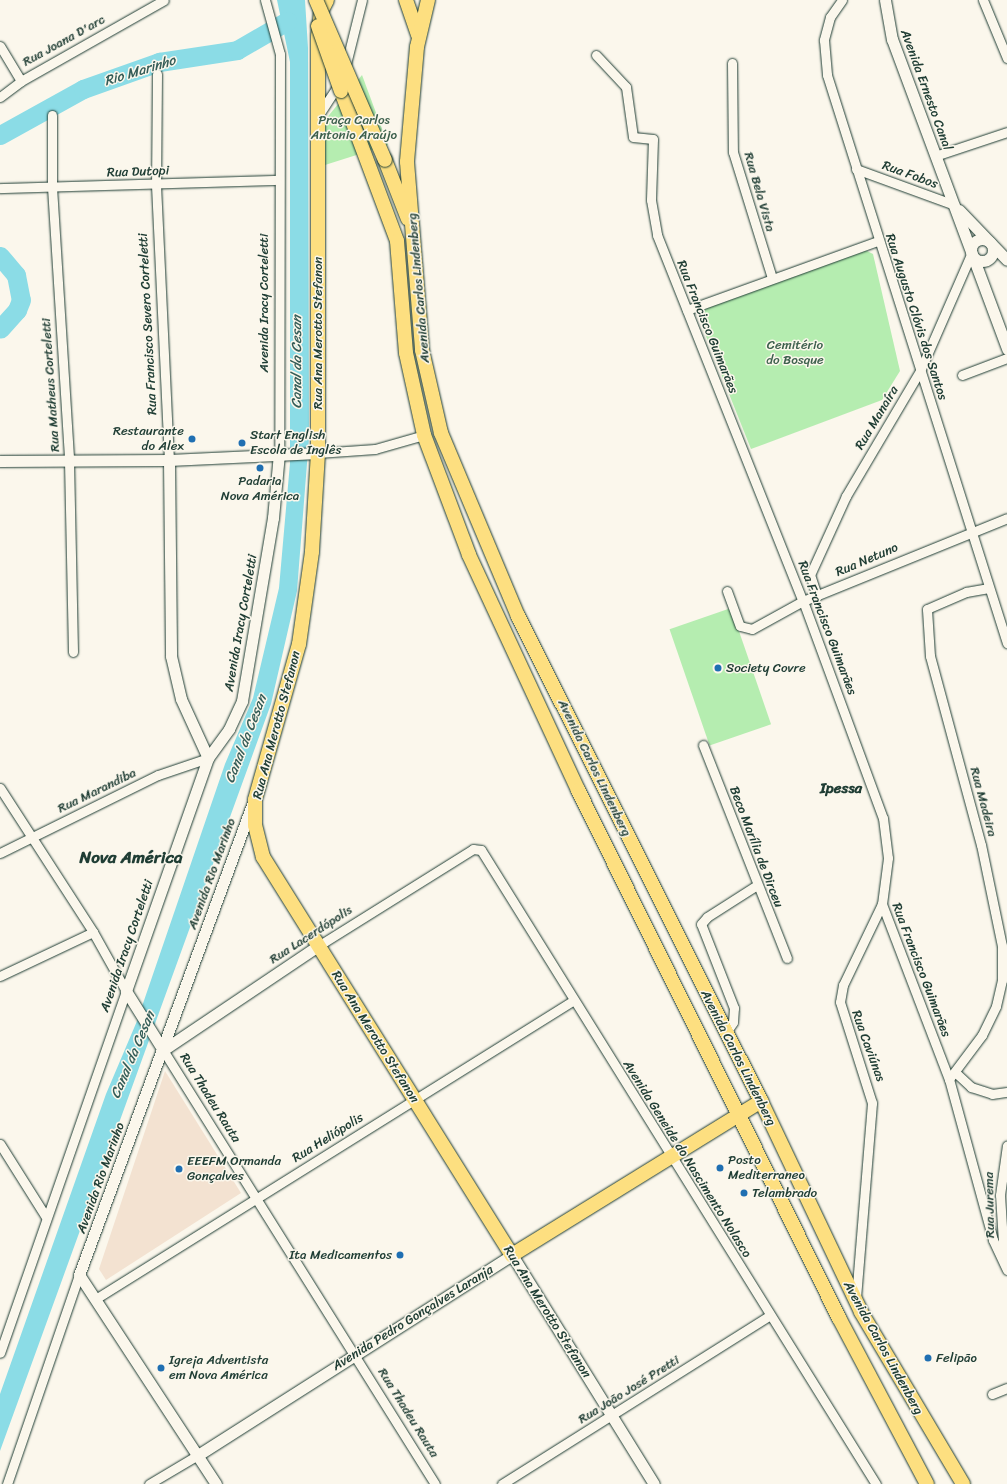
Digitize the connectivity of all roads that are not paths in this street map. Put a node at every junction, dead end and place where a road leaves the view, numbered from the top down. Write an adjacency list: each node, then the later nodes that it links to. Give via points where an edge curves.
1 (164, 0): 18 (street, Rua Joana D'arc)
2 (265, 0): 25 (street, Avenida Iracy Corteletti, via 280,54)
3 (307, 0): 42 (main road, Avenida Carlos Lindenberg, bridge, via 370,164 399,254 406,352)
4 (316, 0): 32 (main road, bridge, via 385,160 411,228)
5 (327, 0): 21 (main road, Rua Ana Merotto Stefanon, via 321,12 318,36)
6 (362, 0): 21 (street, via 343,74 332,100)
7 (406, 0): 13 (main road, via 417,26)
8 (428, 0): 13 (main road, Avenida Carlos Lindenberg)
9 (842, 0): 24 (street, Rua Augusto Clóvis dos Santos, via 830,17 824,57 837,114)
10 (885, 0): 23 (street, Avenida Ernesto Canal, via 892,39)
11 (983, 0): 15 (street)
12 (0, 46): 18 (street)
13 (417, 47): 32 (main road, Avenida Carlos Lindenberg, via 407,142)
14 (596, 55): 37 (street, Rua Francisco Guimarães, via 626,87 633,136 653,139 652,218)
15 (1007, 58)
16 (732, 63): 35 (street, Rua Bela Vista, via 733,152)
17 (156, 74): 26 (street, Rua Francisco Severo Corteletti)
18 (21, 81): 19 (street, Rua Joana D'arc)
19 (0, 97)
20 (52, 115): 27 (street, Rua Matheus Corteletti)
21 (318, 116): 44 (main road, Rua Ana Merotto Stefanon)
22 (1007, 132): 23 (street)
23 (935, 156): 29 (street, Avenida Ernesto Canal)
24 (856, 169): 29 (street, Rua Fobos); 30 (street, Rua Augusto Clóvis dos Santos)
25 (277, 180): 26 (street, Rua Dutopi); 43 (street, Avenida Iracy Corteletti)
26 (156, 185): 27 (street, Rua Dutopi); 45 (street, Rua Francisco Severo Corteletti)
27 (52, 187): 28 (street, Rua Dutopi); 47 (street, Rua Matheus Corteletti)
28 (0, 188)
29 (954, 205): 31 (street, Avenida Ernesto Canal); 33 (street, Avenida Ernesto Canal)
30 (878, 241): 35 (street); 40 (street, Rua Augusto Clóvis dos Santos)
31 (989, 243): 33 (street, via 975,242); 34 (street, Avenida Ernesto Canal); 34 (street, Avenida Ernesto Canal, via 1007,260)
32 (416, 251): 73 (main road, Avenida Carlos Lindenberg, via 422,350 441,433 518,616)
33 (972, 254): 34 (street, via 977,260); 36 (street, Avenida Ernesto Canal); 40 (street, Rua Manaíra)
34 (988, 259): 36 (street, Avenida Ernesto Canal, via 982,268)
35 (772, 278): 37 (street)
36 (985, 289): 38 (street, Avenida Ernesto Canal)
37 (687, 310): 53 (street, Rua Francisco Guimarães)
38 (1007, 349)
39 (1007, 358): 41 (street)
40 (920, 371): 49 (street, Rua Augusto Clóvis dos Santos); 52 (street, Rua Manaíra, via 846,496 810,576)
41 (962, 376)
42 (424, 435): 44 (street, via 374,449); 79 (main road, Avenida Carlos Lindenberg, via 493,610)
43 (284, 453): 44 (street); 45 (street); 57 (street, Avenida Iracy Corteletti, via 252,658 242,701)
44 (315, 453): 61 (main road, Rua Ana Merotto Stefanon, via 312,552 299,644)
45 (169, 460): 47 (street); 56 (street, Rua Francisco Severo Corteletti, via 171,656 181,699)
46 (3, 461): 47 (street)
47 (69, 461): 55 (street, Rua Matheus Corteletti)
48 (1007, 518): 49 (street, Rua Netuno)
49 (970, 530): 50 (street, Rua Augusto Clóvis dos Santos); 52 (street, Rua Netuno)
50 (989, 588): 54 (street, Rua Augusto Clóvis dos Santos); 75 (street, Rua Madeira, via 966,592 927,609 930,656 981,846 1002,946 1002,980 996,1006 982,1035)
51 (727, 591): 53 (street, Rua Netuno, via 740,626 752,629)
52 (816, 596): 53 (street, Rua Netuno)
53 (803, 600): 66 (street, Rua Francisco Guimarães, via 881,811 888,858)
54 (1007, 643)
55 (73, 652)
56 (199, 738): 57 (street); 59 (street, Rua Francisco Severo Corteletti)
57 (223, 738): 59 (street, Avenida Iracy Corteletti)
58 (703, 745): 65 (street, Beco Marília de Dirceu)
59 (208, 758): 62 (street, Rua Marandiba, via 158,775); 71 (street, Avenida Iracy Corteletti)
60 (0, 788): 62 (street, Rua Thadeu Rauta)
61 (257, 792): 68 (main road, Rua Ana Merotto Stefanon, via 255,825 263,857); 74 (street, Avenida Rio Marinho)
62 (32, 838): 64 (street, Rua Marandiba); 67 (street, Rua Thadeu Rauta)
63 (477, 848): 68 (street, Rua Lacerdópolis); 72 (street, Avenida Geneide do Nascimento Nolasco)
64 (0, 853)
65 (757, 885): 69 (street, Beco Marília de Dirceu); 73 (street, via 707,916 701,924 734,1008 733,1022)
66 (882, 904): 75 (street, Rua Francisco Guimarães); 90 (street, Rua Caviúnas, via 843,986 840,1002 872,1103)
67 (93, 932): 70 (street); 71 (street, Rua Thadeu Rauta)
68 (318, 946): 74 (street, Rua Lacerdópolis); 77 (main road, Rua Ana Merotto Stefanon)
69 (786, 958)
70 (0, 976)
71 (126, 991): 74 (street, Rua Thadeu Rauta); 84 (street, Avenida Iracy Corteletti)
72 (574, 1000): 77 (street, Rua Heliópolis); 82 (street, Avenida Geneide do Nascimento Nolasco)
73 (725, 1034): 78 (main road, Avenida Carlos Lindenberg)
74 (163, 1050): 83 (street, Rua Thadeu Rauta); 88 (street, Avenida Rio Marinho)
75 (952, 1076): 76 (street, via 971,1087 992,1094); 85 (street, Rua Francisco Guimarães)
76 (1007, 1092)
77 (414, 1100): 83 (street, Rua Heliópolis); 86 (main road, Rua Ana Merotto Stefanon)
78 (761, 1101): 79 (main road, Avenida Pedro Gonçalves Laranja); 90 (main road, Avenida Carlos Lindenberg)
79 (739, 1113): 82 (main road, Avenida Pedro Gonçalves Laranja); 106 (main road, Avenida Carlos Lindenberg, via 839,1318)
80 (0, 1144): 84 (street)
81 (1007, 1145): 87 (street, Rua Jurema, via 1000,1195)
82 (671, 1159): 86 (main road, Avenida Pedro Gonçalves Laranja); 91 (street, Avenida Geneide do Nascimento Nolasco)
83 (256, 1199): 89 (street, Rua Heliópolis); 94 (street, Rua Thadeu Rauta)
84 (46, 1218): 92 (street, Avenida Iracy Corteletti)
85 (993, 1240): 87 (street, Rua Jurema)
86 (512, 1255): 94 (street, Avenida Pedro Gonçalves Laranja); 97 (street, Rua Ana Merotto Stefanon)
87 (1006, 1268)
88 (79, 1275): 89 (street); 99 (street, Avenida Rio Marinho)
89 (97, 1298): 98 (street)
90 (856, 1302): 107 (main road, Avenida Carlos Lindenberg, via 930,1434)
91 (769, 1316): 97 (street, Rua João José Pretti); 105 (street, Avenida Geneide do Nascimento Nolasco)
92 (2, 1339): 93 (street, Avenida Iracy Corteletti)
93 (0, 1352)
94 (355, 1355): 98 (street, Avenida Pedro Gonçalves Laranja); 102 (street, Rua Thadeu Rauta)
95 (1007, 1388): 96 (street)
96 (992, 1394)
97 (612, 1416): 103 (street, Rua João José Pretti); 104 (street, Rua Ana Merotto Stefanon)
98 (198, 1455): 100 (street, Avenida Pedro Gonçalves Laranja); 101 (street)
99 (7, 1484)
100 (149, 1484)
101 (216, 1484)
102 (435, 1484)
103 (502, 1484)
104 (654, 1484)
105 (876, 1484)
106 (927, 1484)
107 (963, 1484)

